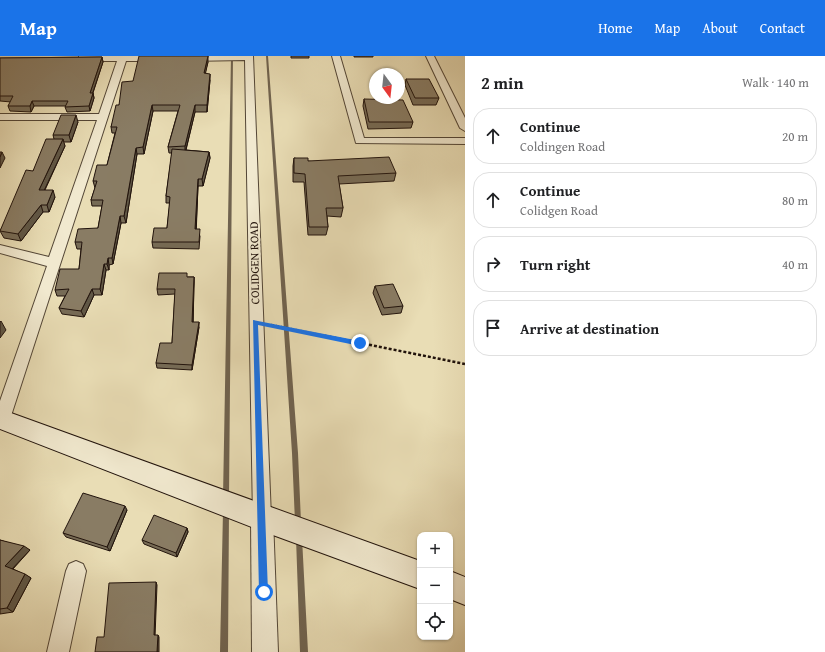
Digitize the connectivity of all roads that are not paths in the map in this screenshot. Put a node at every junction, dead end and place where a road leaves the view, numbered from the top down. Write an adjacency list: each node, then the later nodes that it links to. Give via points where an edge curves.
1 (336, 56): 9 (street, via 360,141)
2 (430, 56): 8 (street)
3 (123, 57): 4 (street); 5 (street); 7 (street)
4 (249, 57): 13 (street, COLIDGEN ROAD)
5 (77, 58)
6 (0, 117): 7 (street)
7 (103, 117): 11 (street)
8 (465, 128)
9 (465, 141)
10 (0, 249): 11 (street)
11 (54, 264): 12 (street)
12 (1, 419): 13 (main road)
13 (262, 518): 15 (main road); 19 (street)
14 (76, 571): 18 (street)
15 (417, 574)
16 (453, 586): 17 (main road)
17 (465, 591)
18 (58, 652)
19 (265, 652)

